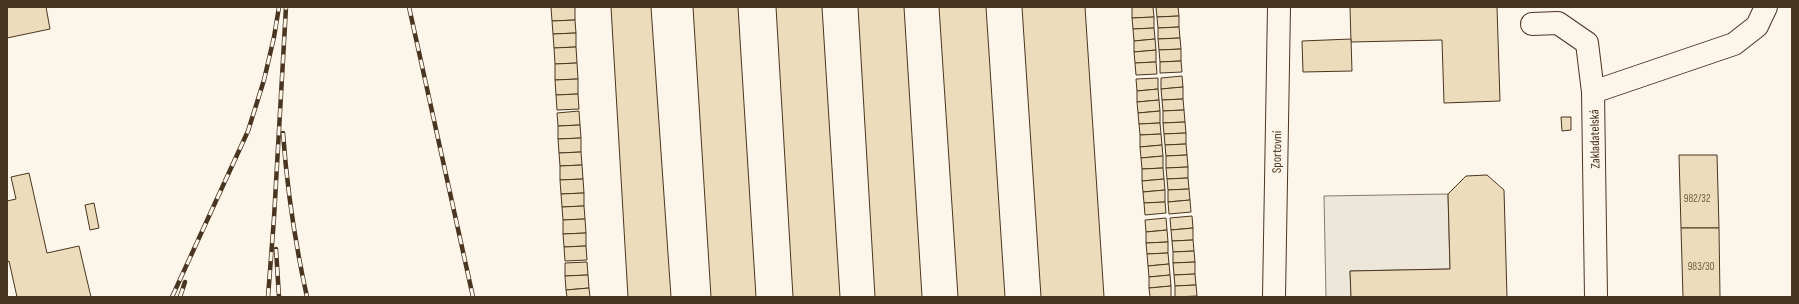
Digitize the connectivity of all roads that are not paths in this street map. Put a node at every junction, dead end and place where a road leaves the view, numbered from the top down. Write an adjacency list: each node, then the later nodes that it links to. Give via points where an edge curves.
1 (1278, 7): 5 (street, Sportovní)
2 (1766, 7): 4 (street, via 1757,26 1734,44)
3 (1532, 24): 4 (street, Zakladatelská, via 1558,23 1587,43)
4 (1593, 92): 6 (street, Zakladatelská)
5 (1274, 297)
6 (1596, 297)

